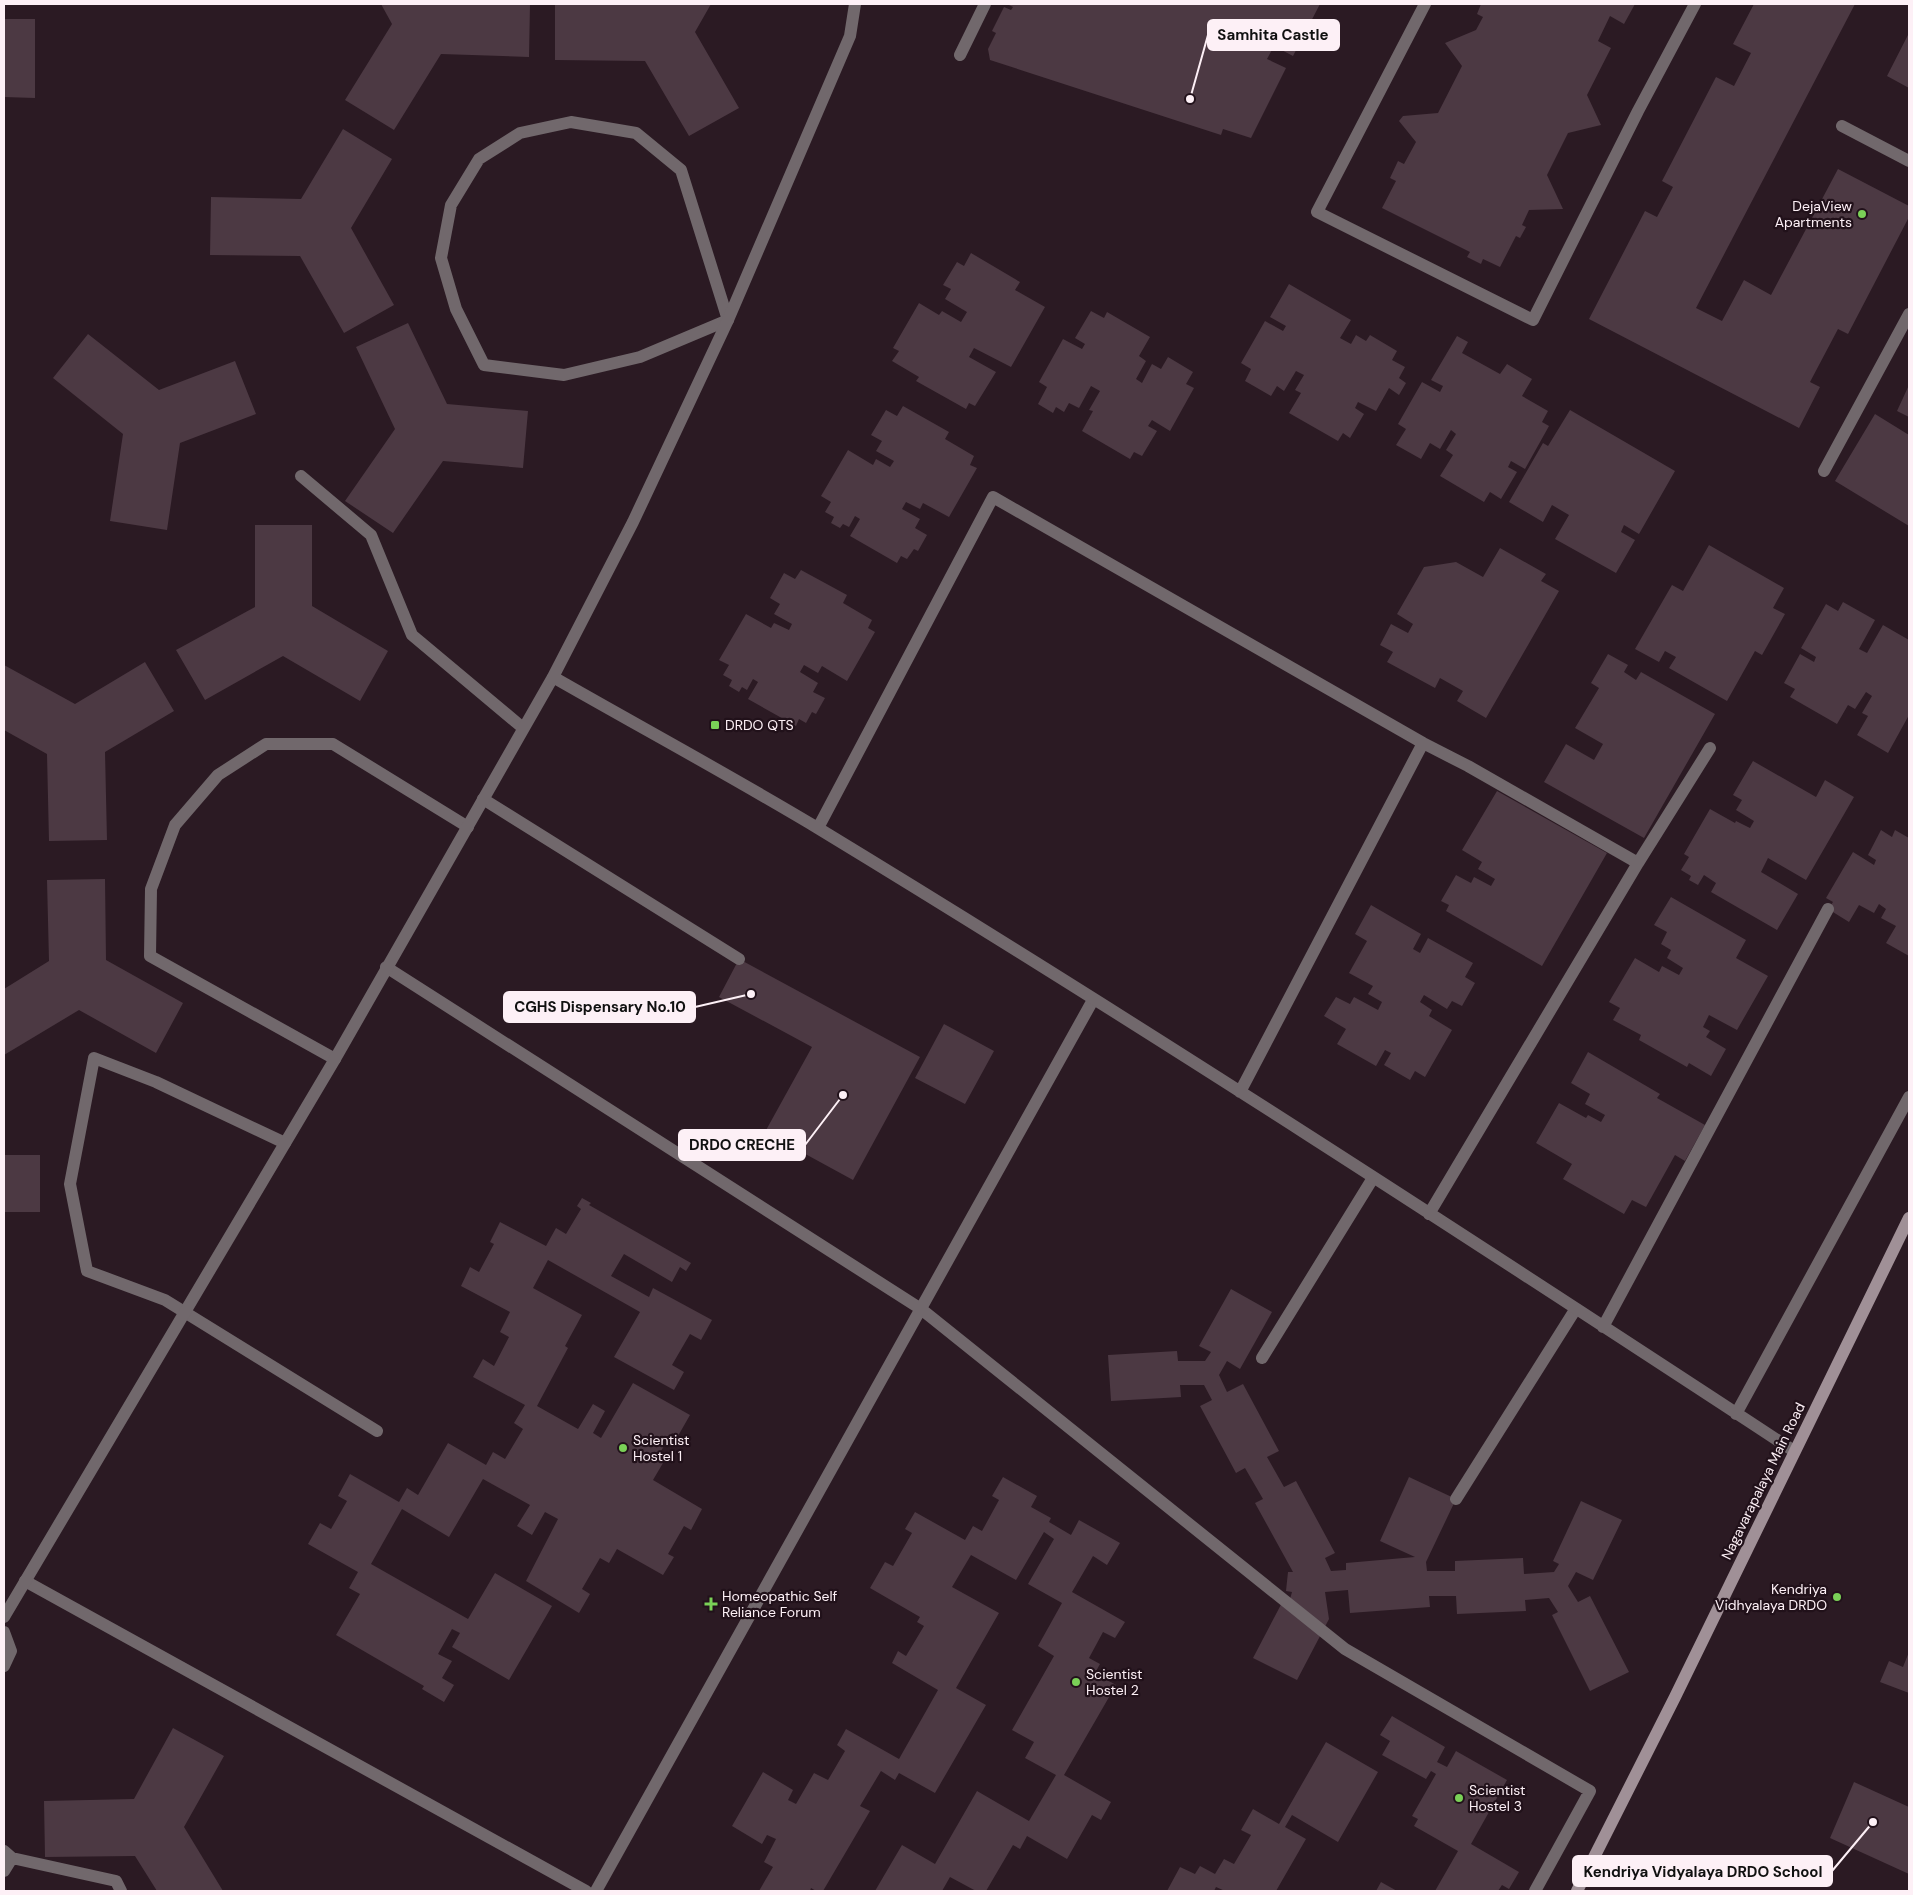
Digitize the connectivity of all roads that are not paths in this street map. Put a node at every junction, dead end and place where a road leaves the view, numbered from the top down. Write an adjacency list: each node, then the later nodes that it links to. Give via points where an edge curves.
1 (855, 4): 9 (street, via 850,36)
2 (985, 4): 5 (street)
3 (1425, 4): 4 (street, via 1317,212 1533,320)
4 (1695, 4)
5 (960, 55)
6 (1842, 126): 7 (street)
7 (1909, 161)
8 (1909, 314): 10 (street)
9 (728, 320): 9 (street, via 681,170 636,133 572,122 520,133 479,159 451,205 441,258 456,308 484,365 564,375 640,357); 12 (street, via 633,522)
10 (1824, 471)
11 (301, 476): 13 (street, via 371,535 412,635)
12 (553, 676): 13 (street); 18 (street)
13 (524, 728): 16 (street)
14 (1423, 742): 18 (street, via 993,496); 19 (street); 25 (street)
15 (1710, 748): 19 (street)
16 (483, 800): 17 (street); 21 (street)
17 (468, 826): 22 (street); 24 (street, via 333,744 266,744 218,776 175,825 151,889 150,956)
18 (818, 828): 23 (street)
19 (1638, 863): 29 (street)
20 (1828, 910): 34 (street)
21 (740, 959)
22 (386, 968): 24 (street); 31 (street)
23 (1093, 1000): 25 (street); 31 (street)
24 (335, 1059): 27 (street)
25 (1240, 1092): 28 (street)
26 (1909, 1097): 36 (street)
27 (285, 1143): 33 (street); 33 (street, via 156,1082 94,1058 70,1184 87,1272 165,1300)
28 (1373, 1178): 29 (street); 35 (street)
29 (1429, 1214): 32 (street)
30 (1909, 1218): 38 (main road, Nagavarapalaya Main Road)
31 (921, 1308): 48 (street); 49 (street, via 1345,1649 1590,1791)
32 (1575, 1310): 34 (street); 39 (street)
33 (185, 1313): 37 (street); 40 (street)
34 (1603, 1327): 36 (street)
35 (1262, 1358)
36 (1736, 1414): 38 (street)
37 (377, 1431)
38 (1794, 1451): 50 (main road, Nagavarapalaya Main Road)
39 (1456, 1498)
40 (25, 1581): 41 (street); 47 (street)
41 (4, 1617)
42 (4, 1632): 43 (street, via 11,1651)
43 (4, 1666)
44 (8, 1855): 45 (street); 46 (street, via 116,1881)
45 (4, 1871)
46 (121, 1891)
47 (586, 1891)
48 (596, 1891)
49 (1535, 1891)
50 (1577, 1891)

